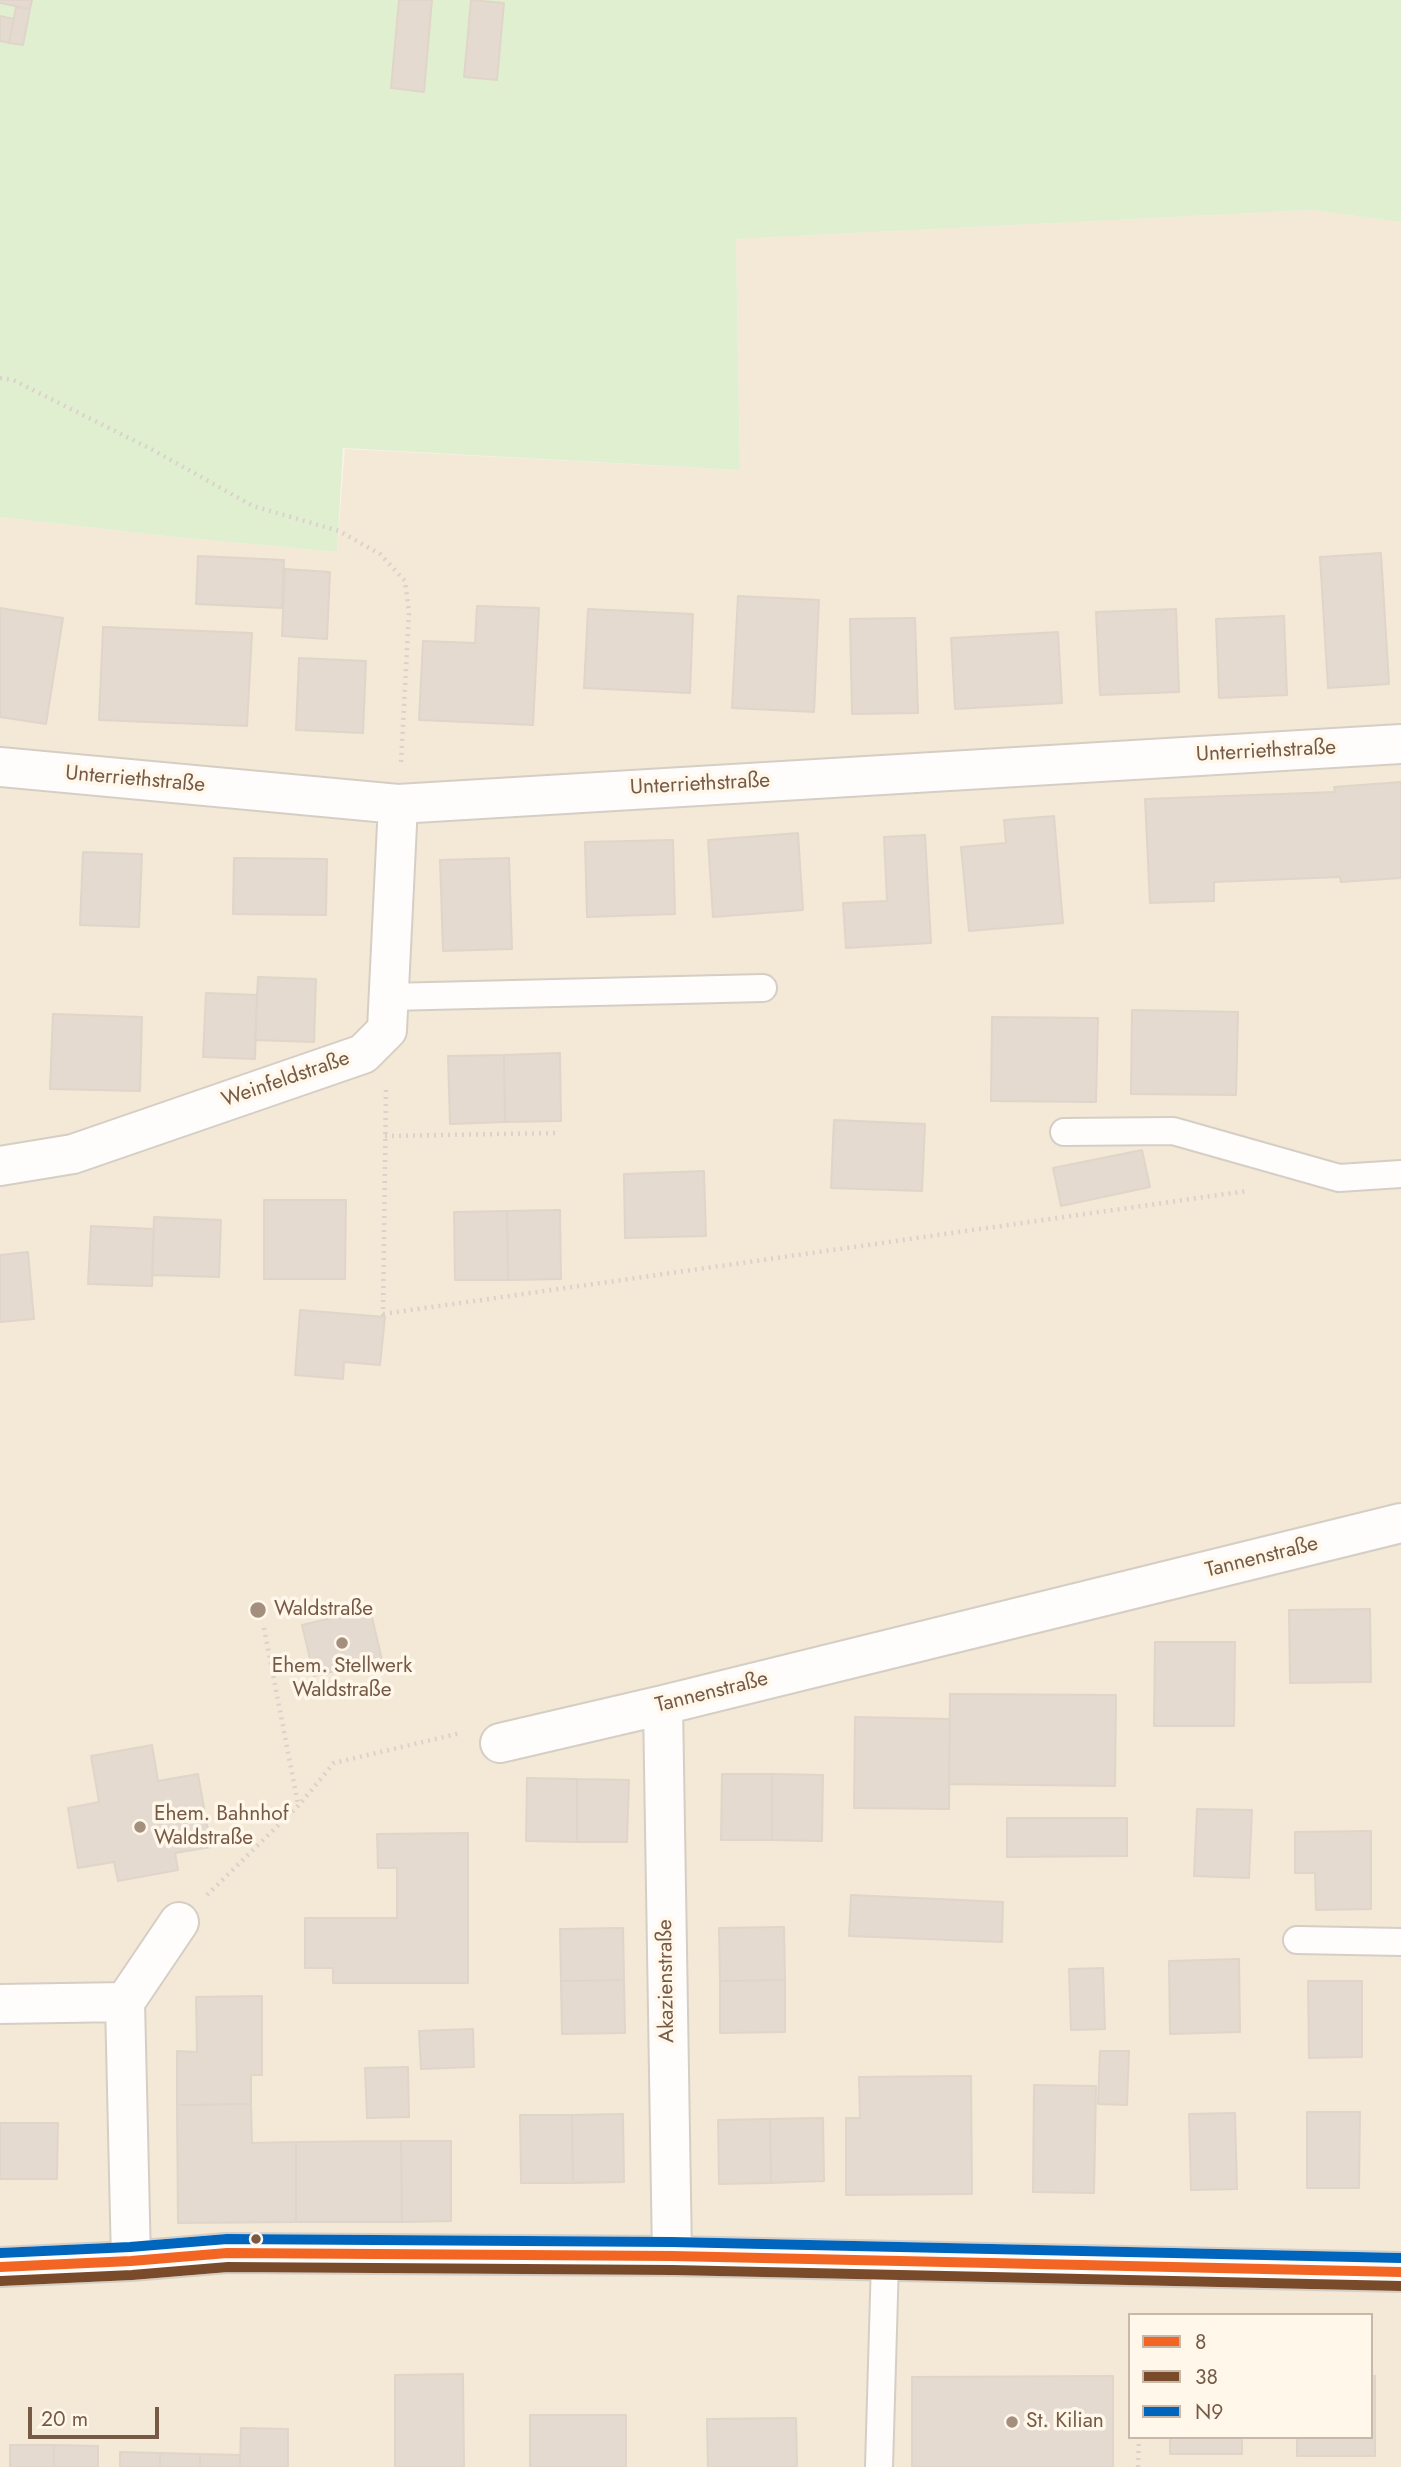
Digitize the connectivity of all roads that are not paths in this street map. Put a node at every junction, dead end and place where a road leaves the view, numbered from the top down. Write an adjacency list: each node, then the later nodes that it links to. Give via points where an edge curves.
1 (1401, 744): 3 (street, Unterriethstraße)
2 (0, 767): 3 (street, Unterriethstraße)
3 (398, 803): 5 (street)
4 (762, 988): 5 (lane)
5 (388, 1013): 7 (street, Weinfeldstraße, via 363,1054 73,1154)
6 (1064, 1132): 8 (lane, via 1174,1131 1339,1178)
7 (0, 1166)
8 (1401, 1174)
9 (1401, 1523): 10 (street, Tannenstraße)
10 (663, 1705): 11 (street, Tannenstraße); 17 (street, Akazienstraße)
11 (500, 1743)
12 (179, 1922): 15 (street)
13 (1297, 1940): 14 (lane)
14 (1401, 1942)
15 (125, 2002): 16 (street); 19 (street)
16 (0, 2004)
17 (672, 2256): 18 (street); 19 (street, via 227,2253)
18 (885, 2260): 21 (street); 22 (lane)
19 (131, 2261): 20 (street)
20 (0, 2267)
21 (1401, 2272)
22 (879, 2467)

